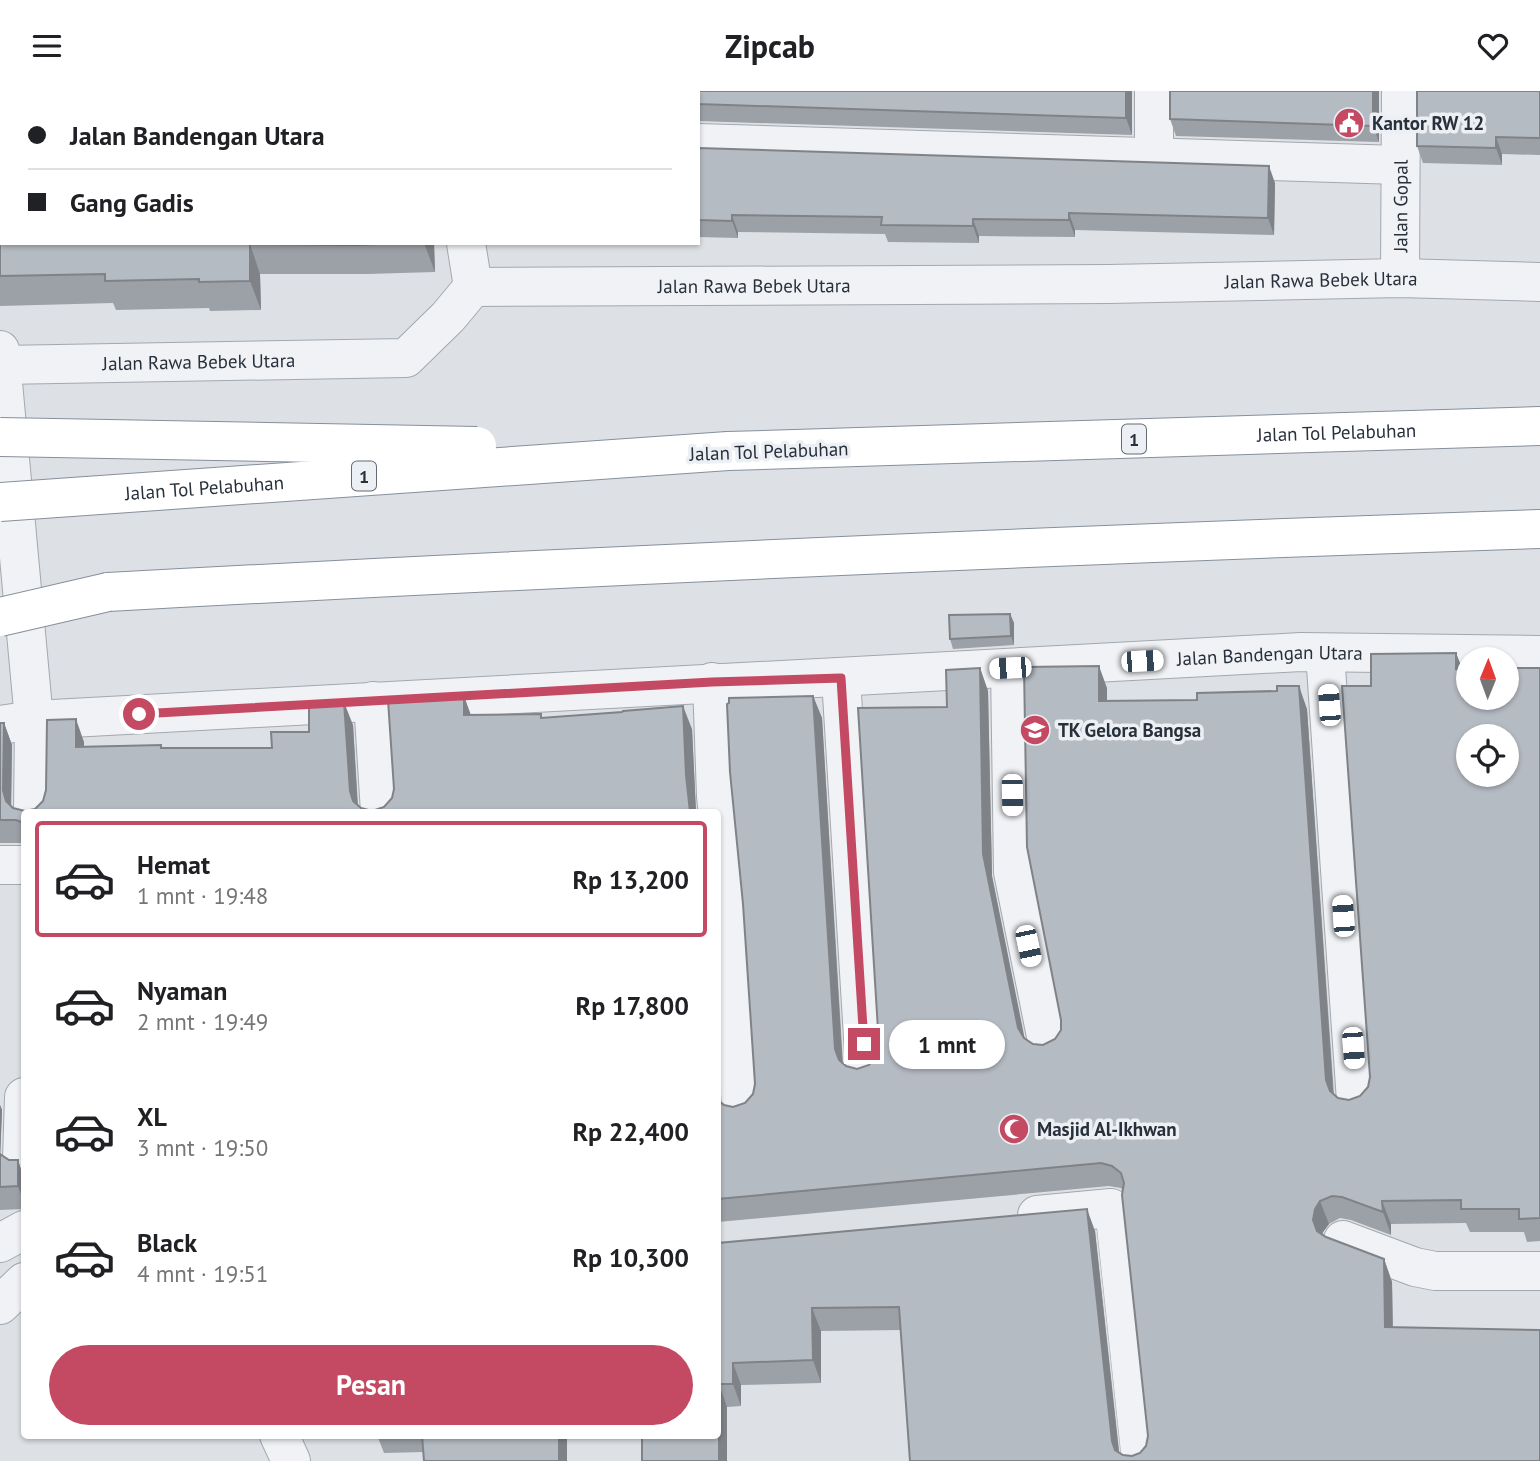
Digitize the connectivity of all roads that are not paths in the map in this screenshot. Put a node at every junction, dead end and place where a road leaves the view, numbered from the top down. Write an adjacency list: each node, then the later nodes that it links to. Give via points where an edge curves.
1 (1154, 91): 4 (street)
2 (1401, 91): 5 (street, Jalan Gopal)
3 (700, 143): 4 (street)
4 (1154, 156): 5 (street)
5 (1399, 165): 7 (street, Jalan Gopal)
6 (466, 245): 9 (street)
7 (1400, 278): 8 (street, Jalan Rawa Bebek Utara); 9 (street, Jalan Rawa Bebek Utara)
8 (1540, 282)
9 (473, 287): 10 (street, Jalan Rawa Bebek Utara, via 406,358)
10 (1, 357): 25 (street)
11 (1540, 426): 13 (highway, Jalan Tol Pelabuhan / 1)
12 (0, 437): 13 (highway, bridge)
13 (728, 451): 14 (highway, Jalan Tol Pelabuhan / 1, bridge)
14 (0, 502)
15 (1540, 529): 16 (highway, via 1149,542)
16 (108, 592): 17 (highway, bridge); 18 (highway, bridge)
17 (0, 597)
18 (0, 617)
19 (1325, 653): 20 (street, Jalan Bandengan Utara); 21 (street, Jalan Bandengan Utara); 34 (street)
20 (1540, 655)
21 (1010, 668): 22 (street, Jalan Bandengan Utara); 32 (street, via 1013,872)
22 (841, 678): 23 (street, Jalan Bandengan Utara); 33 (street)
23 (712, 682): 24 (street, Jalan Bandengan Utara); 28 (street)
24 (373, 701): 25 (street, Jalan Bandengan Utara); 27 (street)
25 (17, 722): 26 (street)
26 (32, 809)
27 (380, 809)
28 (717, 809)
29 (721, 847): 35 (street)
30 (0, 865): 31 (street)
31 (21, 865)
32 (1048, 1046)
33 (865, 1070)
34 (1356, 1101)
35 (741, 1108)
36 (21, 1121): 37 (street)
37 (16, 1160)
38 (1111, 1208): 39 (street); 48 (lane)
39 (1003, 1218)
40 (21, 1232): 42 (street)
41 (1343, 1240): 43 (street, via 1435,1271)
42 (0, 1243)
43 (1540, 1271)
44 (21, 1285): 45 (street)
45 (0, 1305)
46 (281, 1439): 47 (street)
47 (291, 1461)
48 (1138, 1461)

